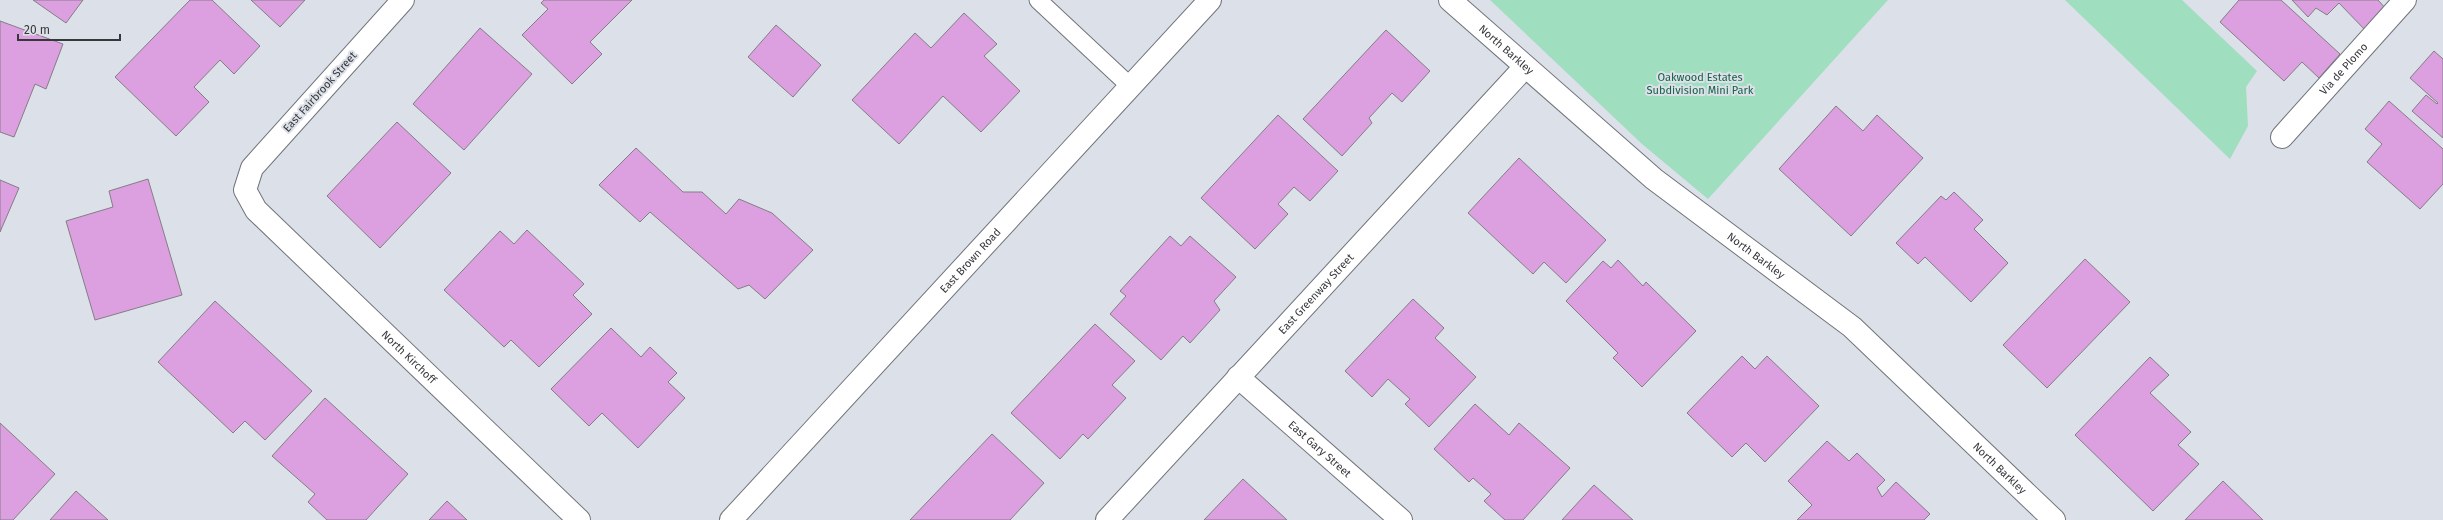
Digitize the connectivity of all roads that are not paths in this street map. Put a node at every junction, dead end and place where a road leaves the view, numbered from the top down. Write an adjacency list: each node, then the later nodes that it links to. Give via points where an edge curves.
1 (403, 0): 9 (street, East Fairbrook Street, via 252,168)
2 (1038, 0): 7 (lane)
3 (1210, 0): 7 (street, East Brown Road)
4 (1450, 0): 6 (street, North Barkley)
5 (2405, 0): 8 (street, Via de Plomo)
6 (1525, 67): 10 (street, East Greenway Street); 15 (street, North Barkley, via 1654,179 1852,327)
7 (1131, 87): 12 (street, East Brown Road)
8 (2282, 137)
9 (245, 190): 11 (street, North Kirchoff, via 256,210)
10 (1238, 378): 13 (street, East Greenway Street); 14 (street, East Gary Street)
11 (579, 520)
12 (730, 520)
13 (1107, 520)
14 (1401, 520)
15 (2054, 520)

